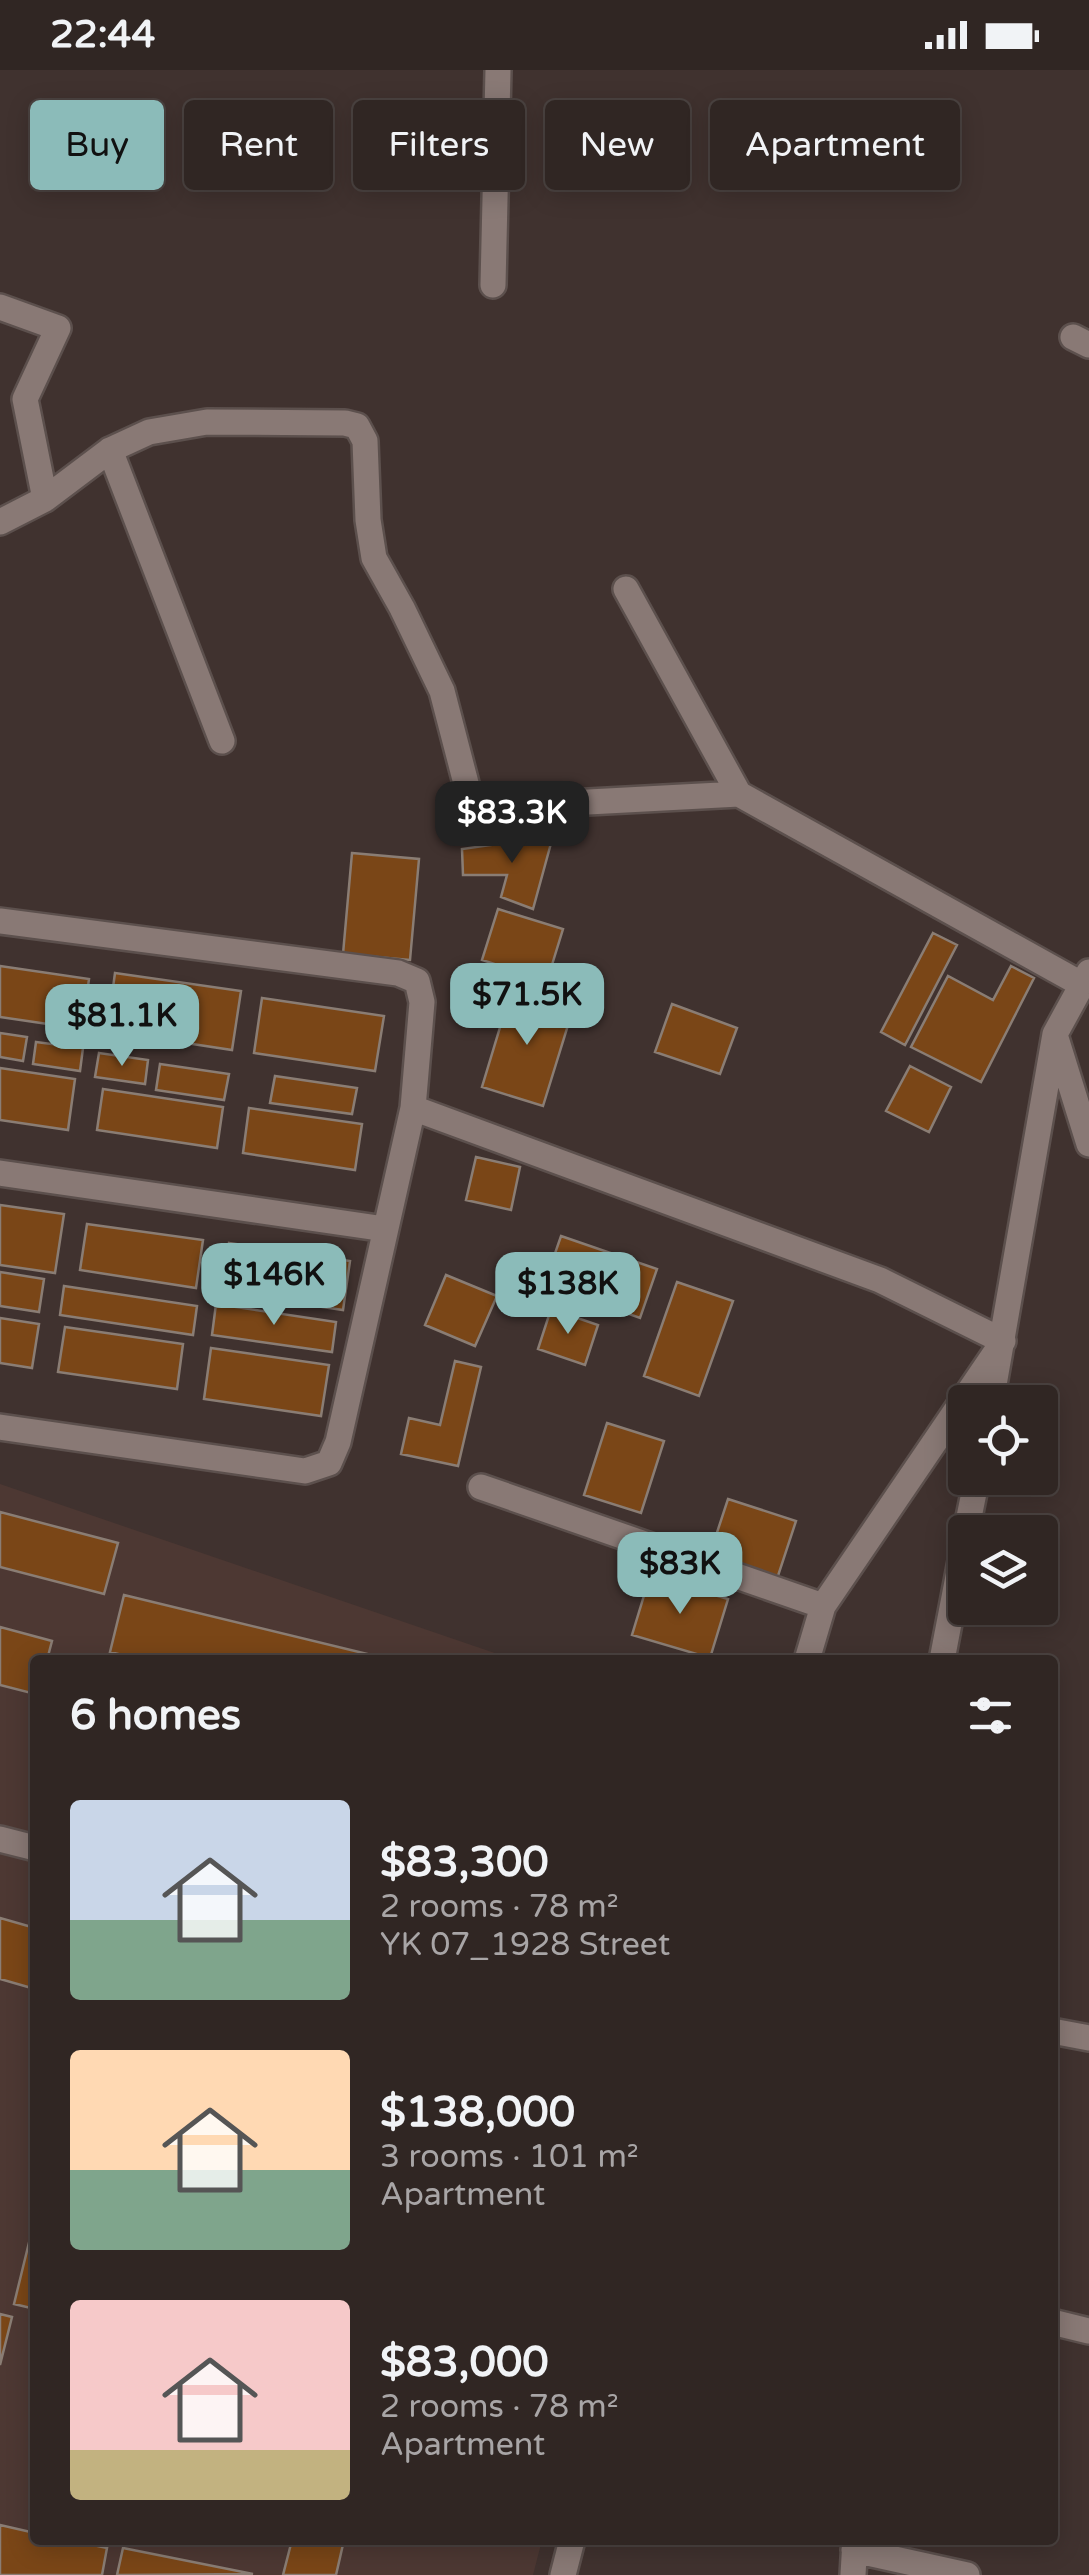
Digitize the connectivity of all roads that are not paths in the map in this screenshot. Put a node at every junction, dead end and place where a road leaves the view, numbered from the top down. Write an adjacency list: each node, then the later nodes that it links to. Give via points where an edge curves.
1 (498, 70): 2 (street)
2 (494, 284)
3 (0, 306): 5 (street, via 58,328 25,399)
4 (110, 450): 5 (street); 8 (street); 9 (street, via 149,432 206,422 357,426 365,440 374,558 442,691 468,791 478,803)
5 (45, 498): 6 (street)
6 (0, 522)
7 (626, 588): 9 (street)
8 (222, 742)
9 (739, 794): 11 (street)
10 (0, 921): 13 (street, via 398,973 418,981)
11 (1085, 978): 12 (street)
12 (1055, 1034): 14 (street); 17 (street)
13 (412, 1108): 16 (street); 17 (street, via 880,1280)
14 (1089, 1144)
15 (0, 1173): 16 (street)
16 (385, 1229): 19 (street, via 328,1463 305,1472)
17 (1004, 1341): 18 (street); 21 (street)
18 (995, 1385)
19 (0, 1428)
20 (480, 1487): 21 (street)
21 (822, 1606): 23 (street)
22 (949, 1625): 24 (street)
23 (808, 1655)
24 (943, 1655)
25 (0, 1838): 26 (street)
26 (30, 1847)
27 (1058, 2032): 28 (street)
28 (1089, 2038)
29 (1058, 2323): 30 (street)
30 (1089, 2331)
31 (571, 2545): 33 (street)
32 (854, 2555): 34 (street)
33 (563, 2575)
34 (968, 2575)

